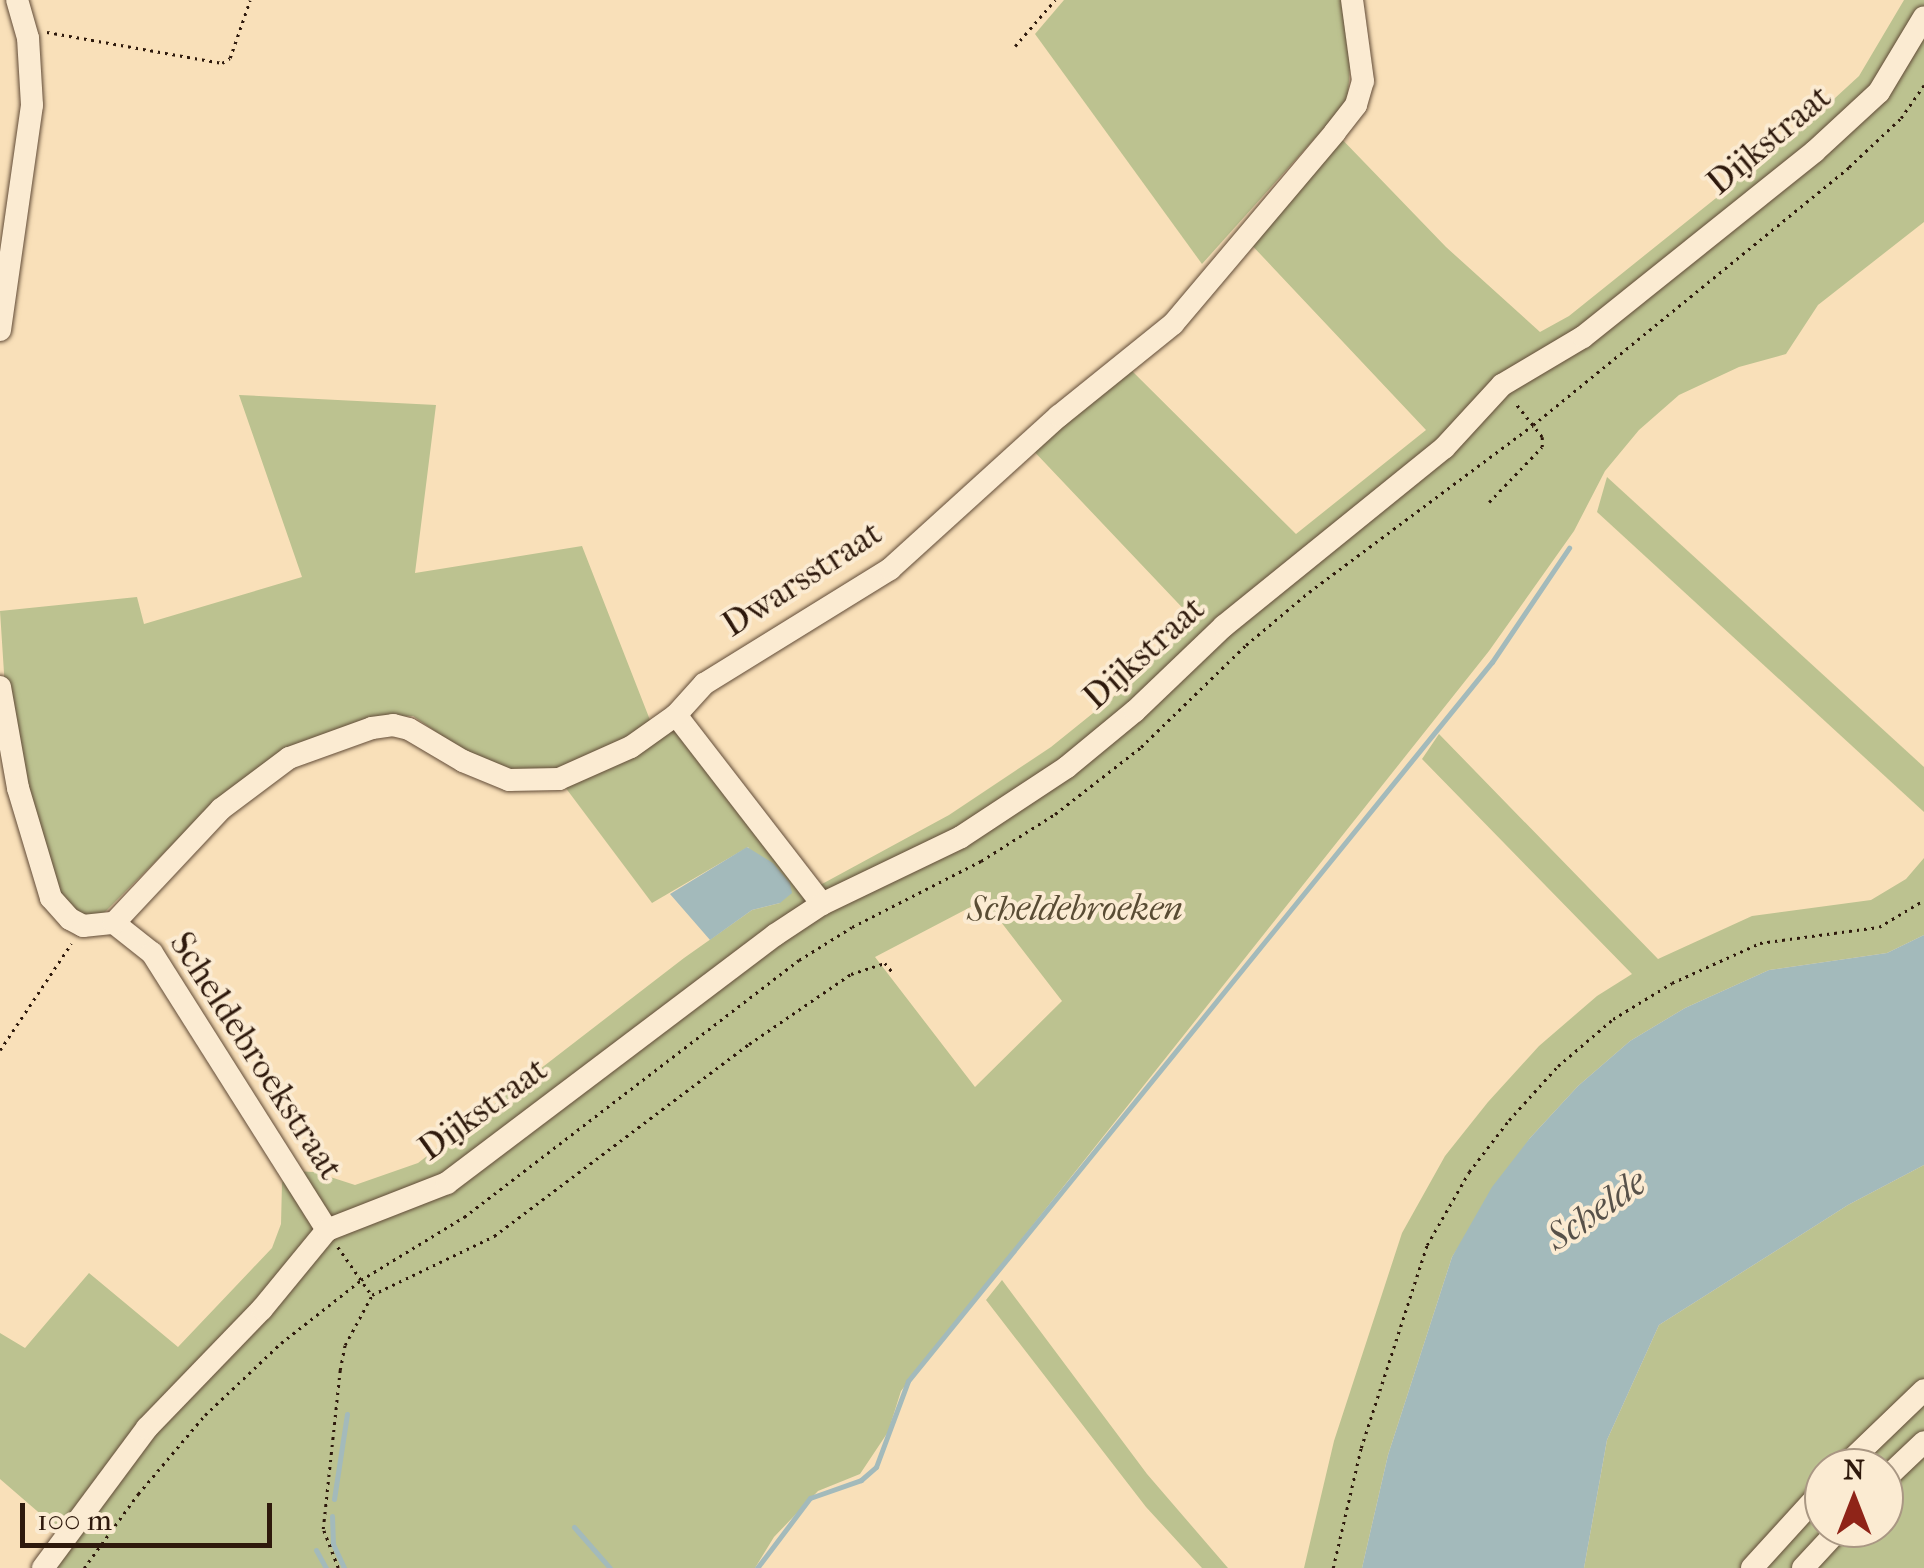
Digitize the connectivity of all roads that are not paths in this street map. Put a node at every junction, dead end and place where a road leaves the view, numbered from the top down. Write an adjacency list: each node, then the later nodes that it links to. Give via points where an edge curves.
1 (17, 0): 4 (street, via 32,105)
2 (1352, 0): 6 (street, Dwarsstraat, via 1363,67 1356,105 1173,324 890,568 704,684)
3 (1924, 17): 7 (street, Dijkstraat, via 1878,92 1814,152 1583,337 1502,386 1444,448 1238,615 1067,767 961,837)
4 (0, 330)
5 (0, 686): 8 (street, via 42,877 61,912 82,926)
6 (676, 714): 7 (street); 8 (street, Dwarsstraat, via 606,760 545,780 509,780 393,725 316,747 248,786)
7 (822, 904): 9 (street, Dijkstraat, via 705,985 448,1183)
8 (114, 923): 9 (street, Scheldebroekstraat, via 152,953)
9 (326, 1230): 16 (street, via 262,1309 147,1428)
10 (1924, 1390): 12 (street)
11 (1924, 1442): 13 (street)
12 (1865, 1448)
13 (1904, 1461)
14 (1804, 1511): 17 (street)
15 (1822, 1548): 18 (street)
16 (43, 1568)
17 (1752, 1568)
18 (1804, 1568)

